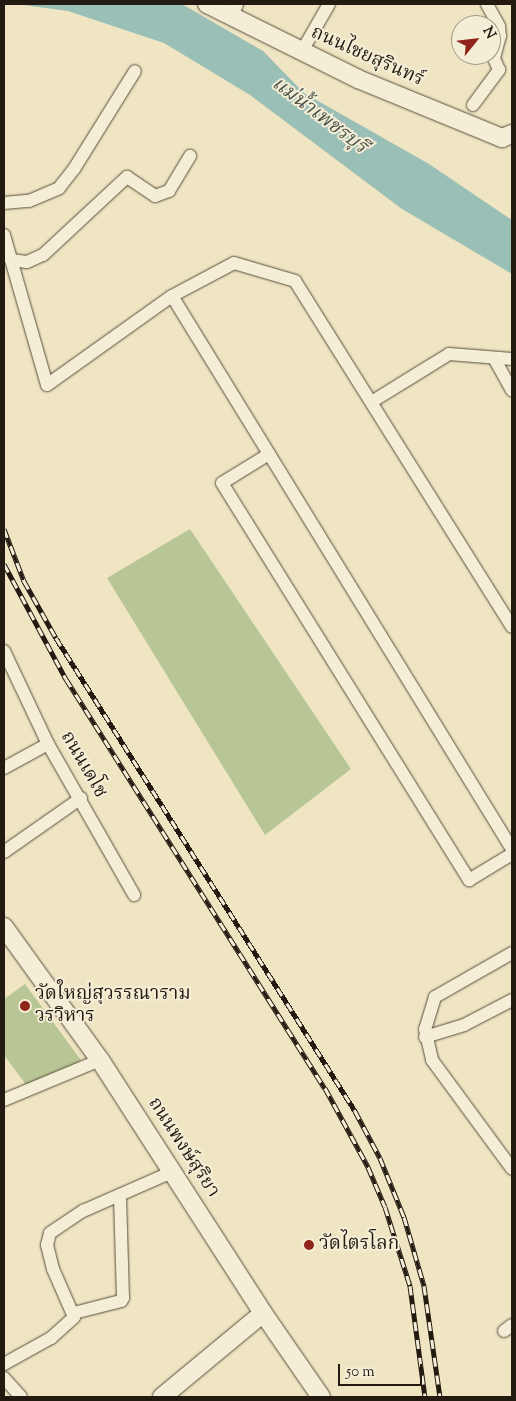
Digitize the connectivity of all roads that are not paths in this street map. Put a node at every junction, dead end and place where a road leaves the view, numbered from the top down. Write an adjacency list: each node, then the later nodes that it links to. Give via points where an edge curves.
1 (207, 4): 4 (main road, ถนนไชยสุรินทร์)
2 (330, 4): 5 (street)
3 (487, 4): 7 (street, via 499,26 500,36 494,58 499,70)
4 (235, 10): 5 (main road, ถนนไชยสุรินทร์)
5 (302, 51): 8 (main road, ถนนไชยสุรินทร์, via 358,80 502,138)
6 (135, 71): 10 (street, via 59,188 29,201)
7 (473, 105)
8 (512, 134)
9 (190, 156): 12 (street, via 169,191 155,196 127,177 43,255 27,262)
10 (4, 203)
11 (4, 235): 12 (street)
12 (12, 260): 13 (street, via 47,385)
13 (172, 296): 17 (street, via 234,263 295,281); 18 (street)
14 (494, 358): 15 (street); 16 (street); 17 (street, via 449,354)
15 (512, 359)
16 (512, 390)
17 (374, 401): 19 (street)
18 (270, 454): 24 (street); 26 (street, via 222,482 469,880)
19 (512, 627)
20 (4, 651): 21 (street, ถนนเดโช)
21 (48, 744): 22 (street); 23 (street, ถนนเดโช)
22 (4, 768)
23 (80, 798): 25 (street); 27 (street, ถนนเดโช)
24 (512, 849)
25 (4, 852)
26 (512, 854)
27 (134, 895)
28 (4, 927): 32 (main road, ถนนพงษ์สุริยา)
29 (512, 953): 31 (street, via 434,997 426,1020)
30 (512, 1000): 31 (street, via 470,1022)
31 (425, 1037): 34 (street, via 432,1060)
32 (100, 1060): 33 (street); 35 (main road, ถนนพงษ์สุริยา)
33 (4, 1100)
34 (512, 1169)
35 (174, 1171): 36 (street); 37 (main road, ถนนพงษ์สุริยา)
36 (120, 1195): 38 (street, via 123,1298); 38 (street, via 70,1219 48,1235 47,1246 53,1269)
37 (262, 1312): 42 (main road); 43 (main road, ถนนพงษ์สุริยา)
38 (74, 1313): 39 (street, via 71,1321 51,1338)
39 (4, 1364)
40 (4, 1378): 41 (street)
41 (21, 1397)
42 (162, 1397)
43 (321, 1397)

